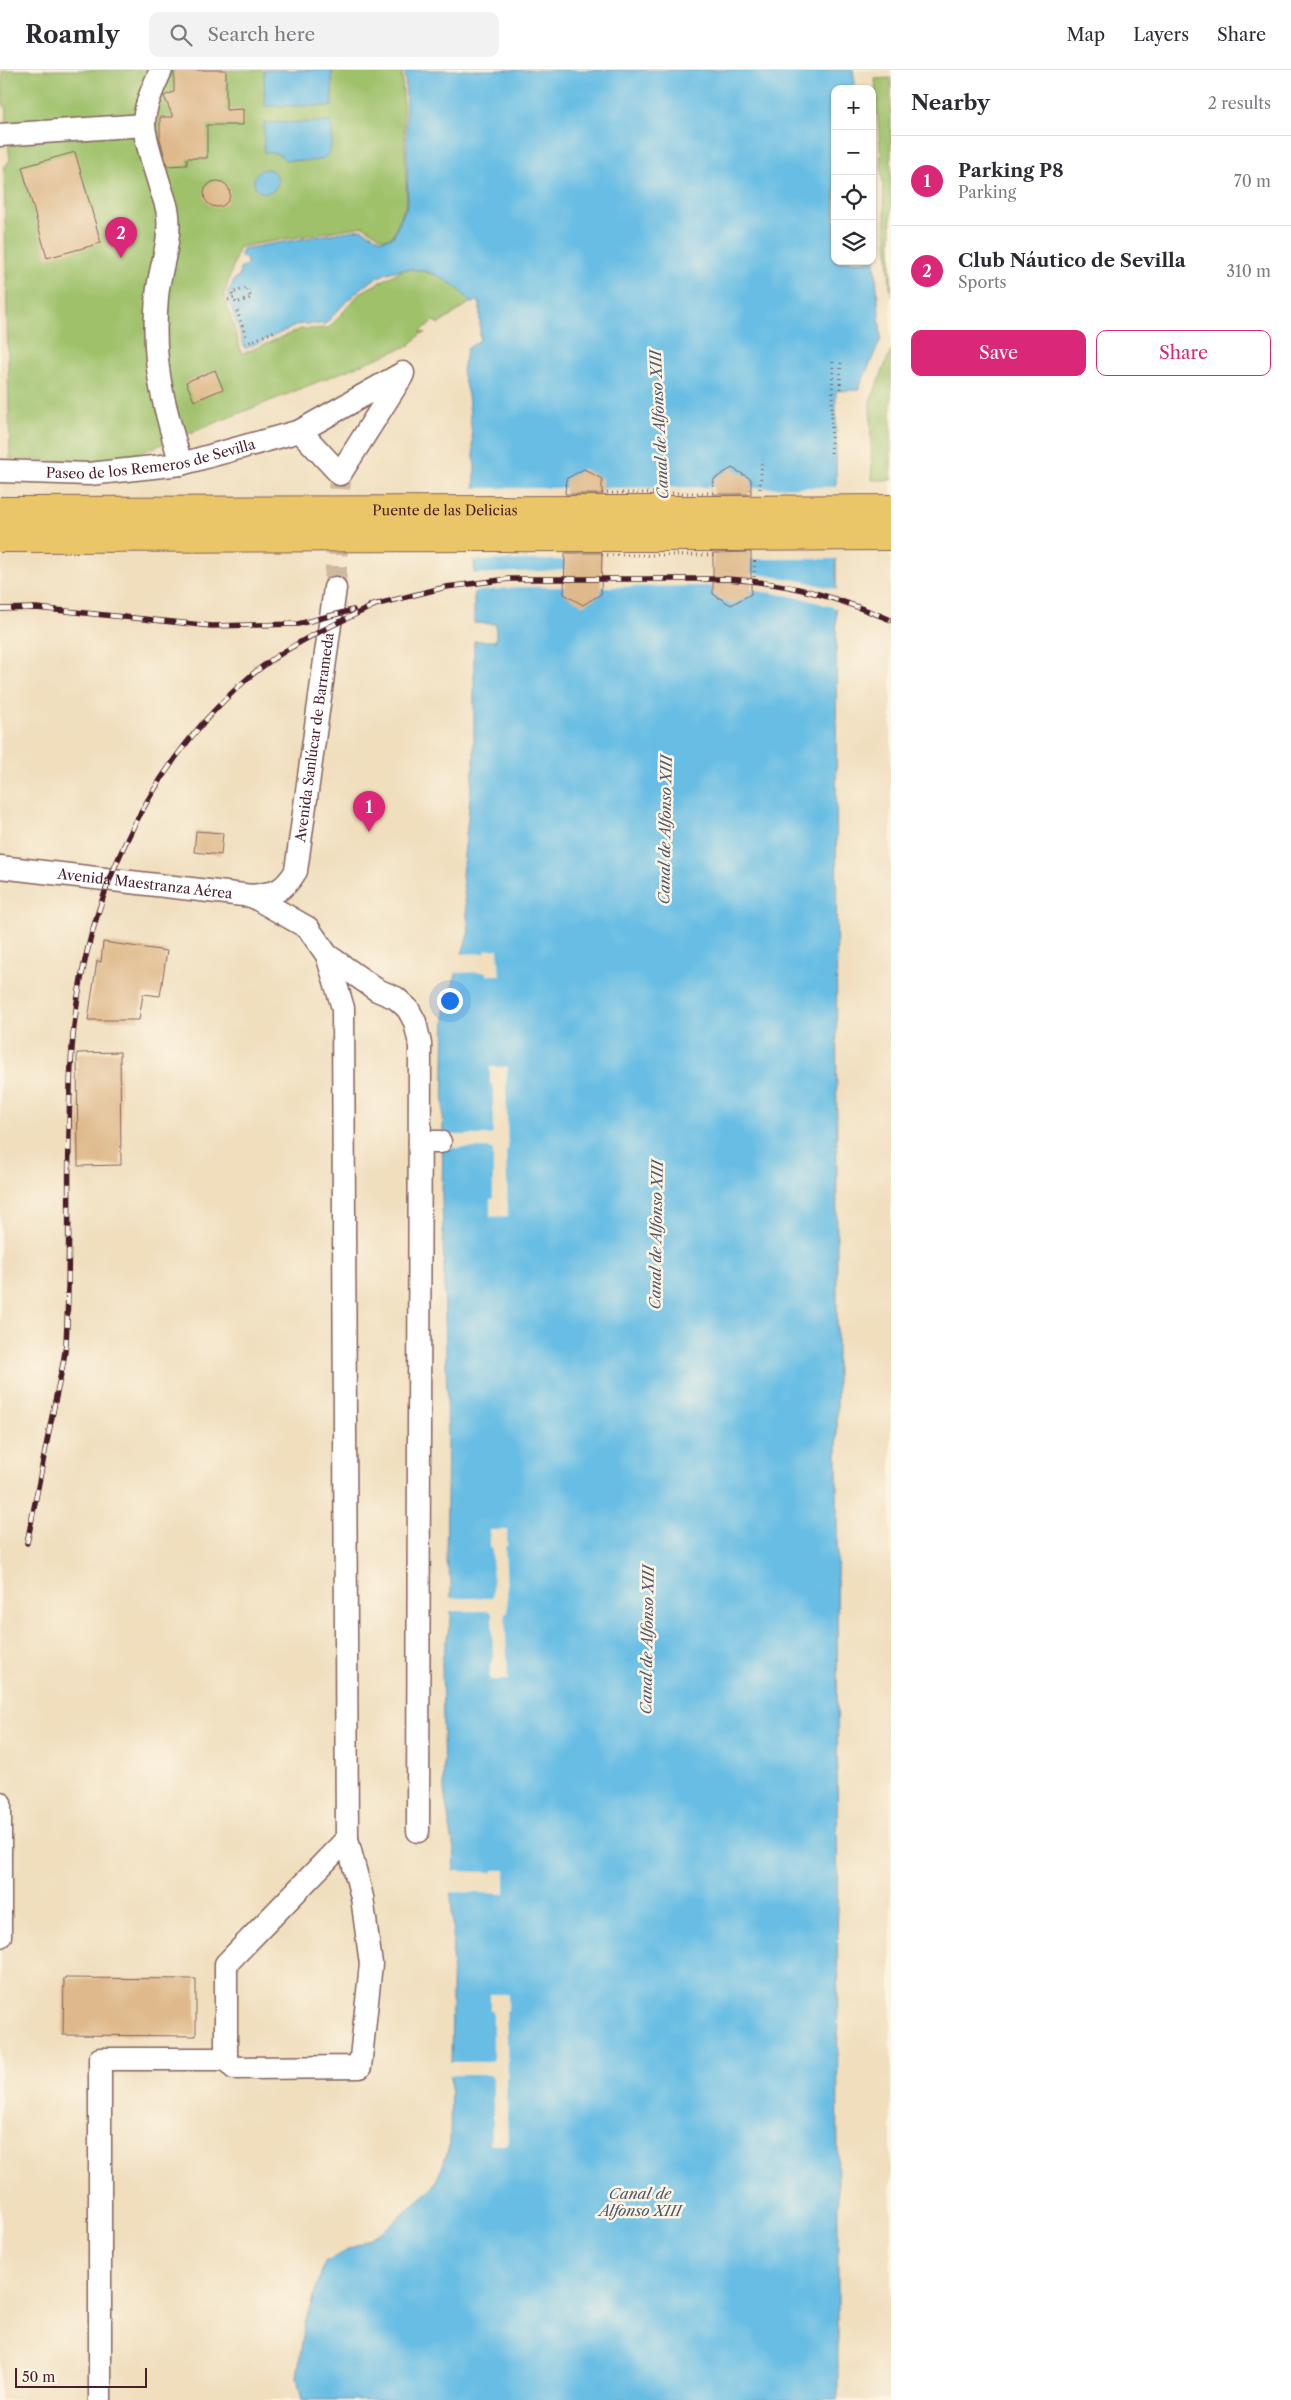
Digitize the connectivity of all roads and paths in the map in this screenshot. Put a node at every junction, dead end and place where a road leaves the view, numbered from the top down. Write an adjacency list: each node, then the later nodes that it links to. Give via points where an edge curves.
1 (161, 70): 2 (street)
2 (144, 125): 3 (street); 15 (street, via 169,217 167,252 157,291 155,354 162,401)
3 (0, 135)
4 (234, 298): 4 (path, via 236,303 251,298 248,288 232,293); 5 (path)
5 (228, 300)
6 (237, 311): 8 (path)
7 (274, 331): 9 (path)
8 (247, 339)
9 (245, 344)
10 (834, 359): 14 (path)
11 (841, 359): 12 (path)
12 (840, 389)
13 (300, 431): 13 (street, Paseo de los Remeros de Sevilla, via 340,474 403,373 343,407); 15 (street, Paseo de los Remeros de Sevilla)
14 (831, 453)
15 (181, 464): 16 (street, Paseo de los Remeros de Sevilla, via 89,474)
16 (0, 471)
17 (891, 509): 18 (main road, Puente de las Delicias, bridge)
18 (0, 511)
19 (891, 536): 20 (main road, Puente de las Delicias, bridge)
20 (0, 538)
21 (335, 588): 23 (street, Avenida Sanlúcar de Barrameda, via 296,871)
22 (0, 867): 24 (street, Avenida Maestranza Aérea)
23 (287, 885): 24 (street, Avenida Maestranza Aérea, via 275,893)
24 (252, 896): 25 (street, via 308,928)
25 (327, 955): 27 (street, via 408,1009 420,1044 430,1142); 28 (street, via 344,1008)
26 (0, 1804): 29 (street)
27 (418, 1831)
28 (347, 1839): 30 (street, via 226,1964); 30 (street, via 362,1897 371,1964 360,2067 234,2068)
29 (0, 1936)
30 (226, 2060): 31 (street, via 100,2059)
31 (100, 2400)

